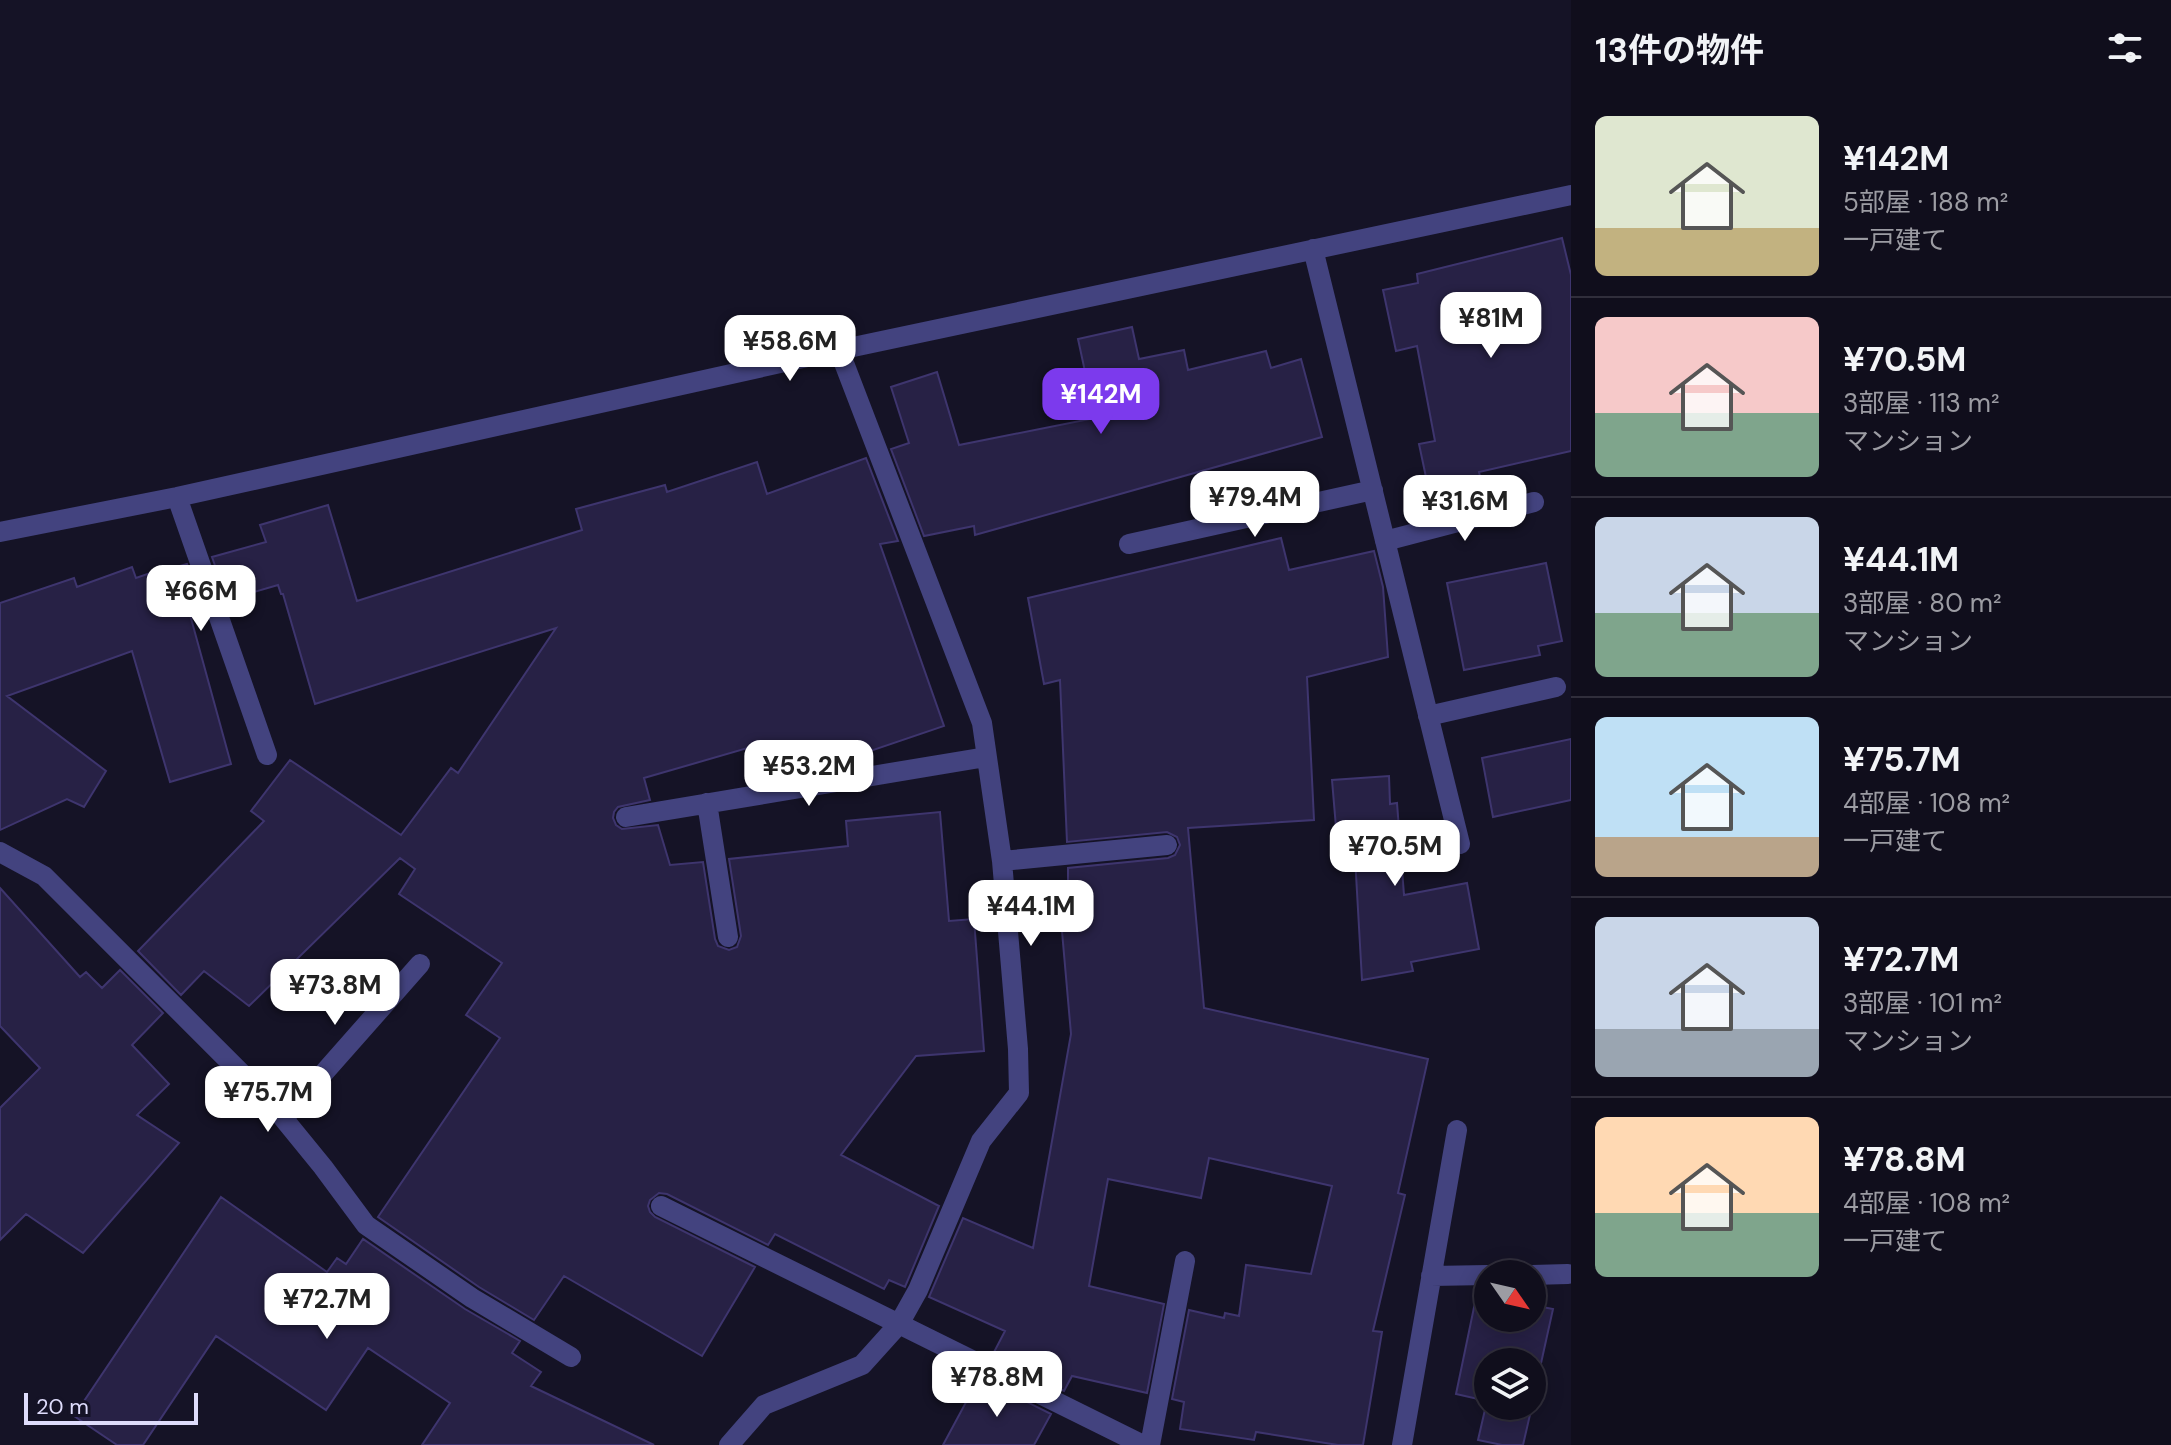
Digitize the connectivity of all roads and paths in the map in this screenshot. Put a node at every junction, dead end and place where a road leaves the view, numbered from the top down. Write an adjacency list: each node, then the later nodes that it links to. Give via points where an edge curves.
1 (1571, 195): 2 (street)
2 (1313, 249): 3 (street); 4 (street)
3 (839, 350): 5 (street); 13 (street, via 982,723)
4 (1373, 490): 8 (street); 9 (street)
5 (177, 497): 7 (street); 12 (street)
6 (1534, 502): 8 (street)
7 (0, 532)
8 (1385, 541): 11 (street)
9 (1129, 544)
10 (1556, 687): 11 (street)
11 (1428, 716): 16 (street)
12 (267, 755)
13 (986, 757): 14 (street); 19 (street)
14 (707, 803): 15 (street); 20 (street)
15 (626, 817)
16 (1460, 844)
17 (1167, 845): 19 (street)
18 (0, 852): 22 (street, via 44,876)
19 (1002, 861): 30 (street, via 1019,1093 981,1141)
20 (728, 937)
21 (420, 964): 22 (street)
22 (284, 1118): 31 (street, via 366,1225)
23 (1457, 1130): 29 (street)
24 (661, 1206): 30 (street)
25 (1185, 1261): 34 (street)
26 (1568, 1274): 28 (street)
27 (1474, 1275): 29 (street)
28 (1546, 1275)
29 (1431, 1276): 35 (street)
30 (899, 1324): 32 (street, via 862,1365 764,1405); 33 (street)
31 (571, 1357)
32 (729, 1445)
33 (1143, 1445)
34 (1150, 1445)
35 (1402, 1445)

